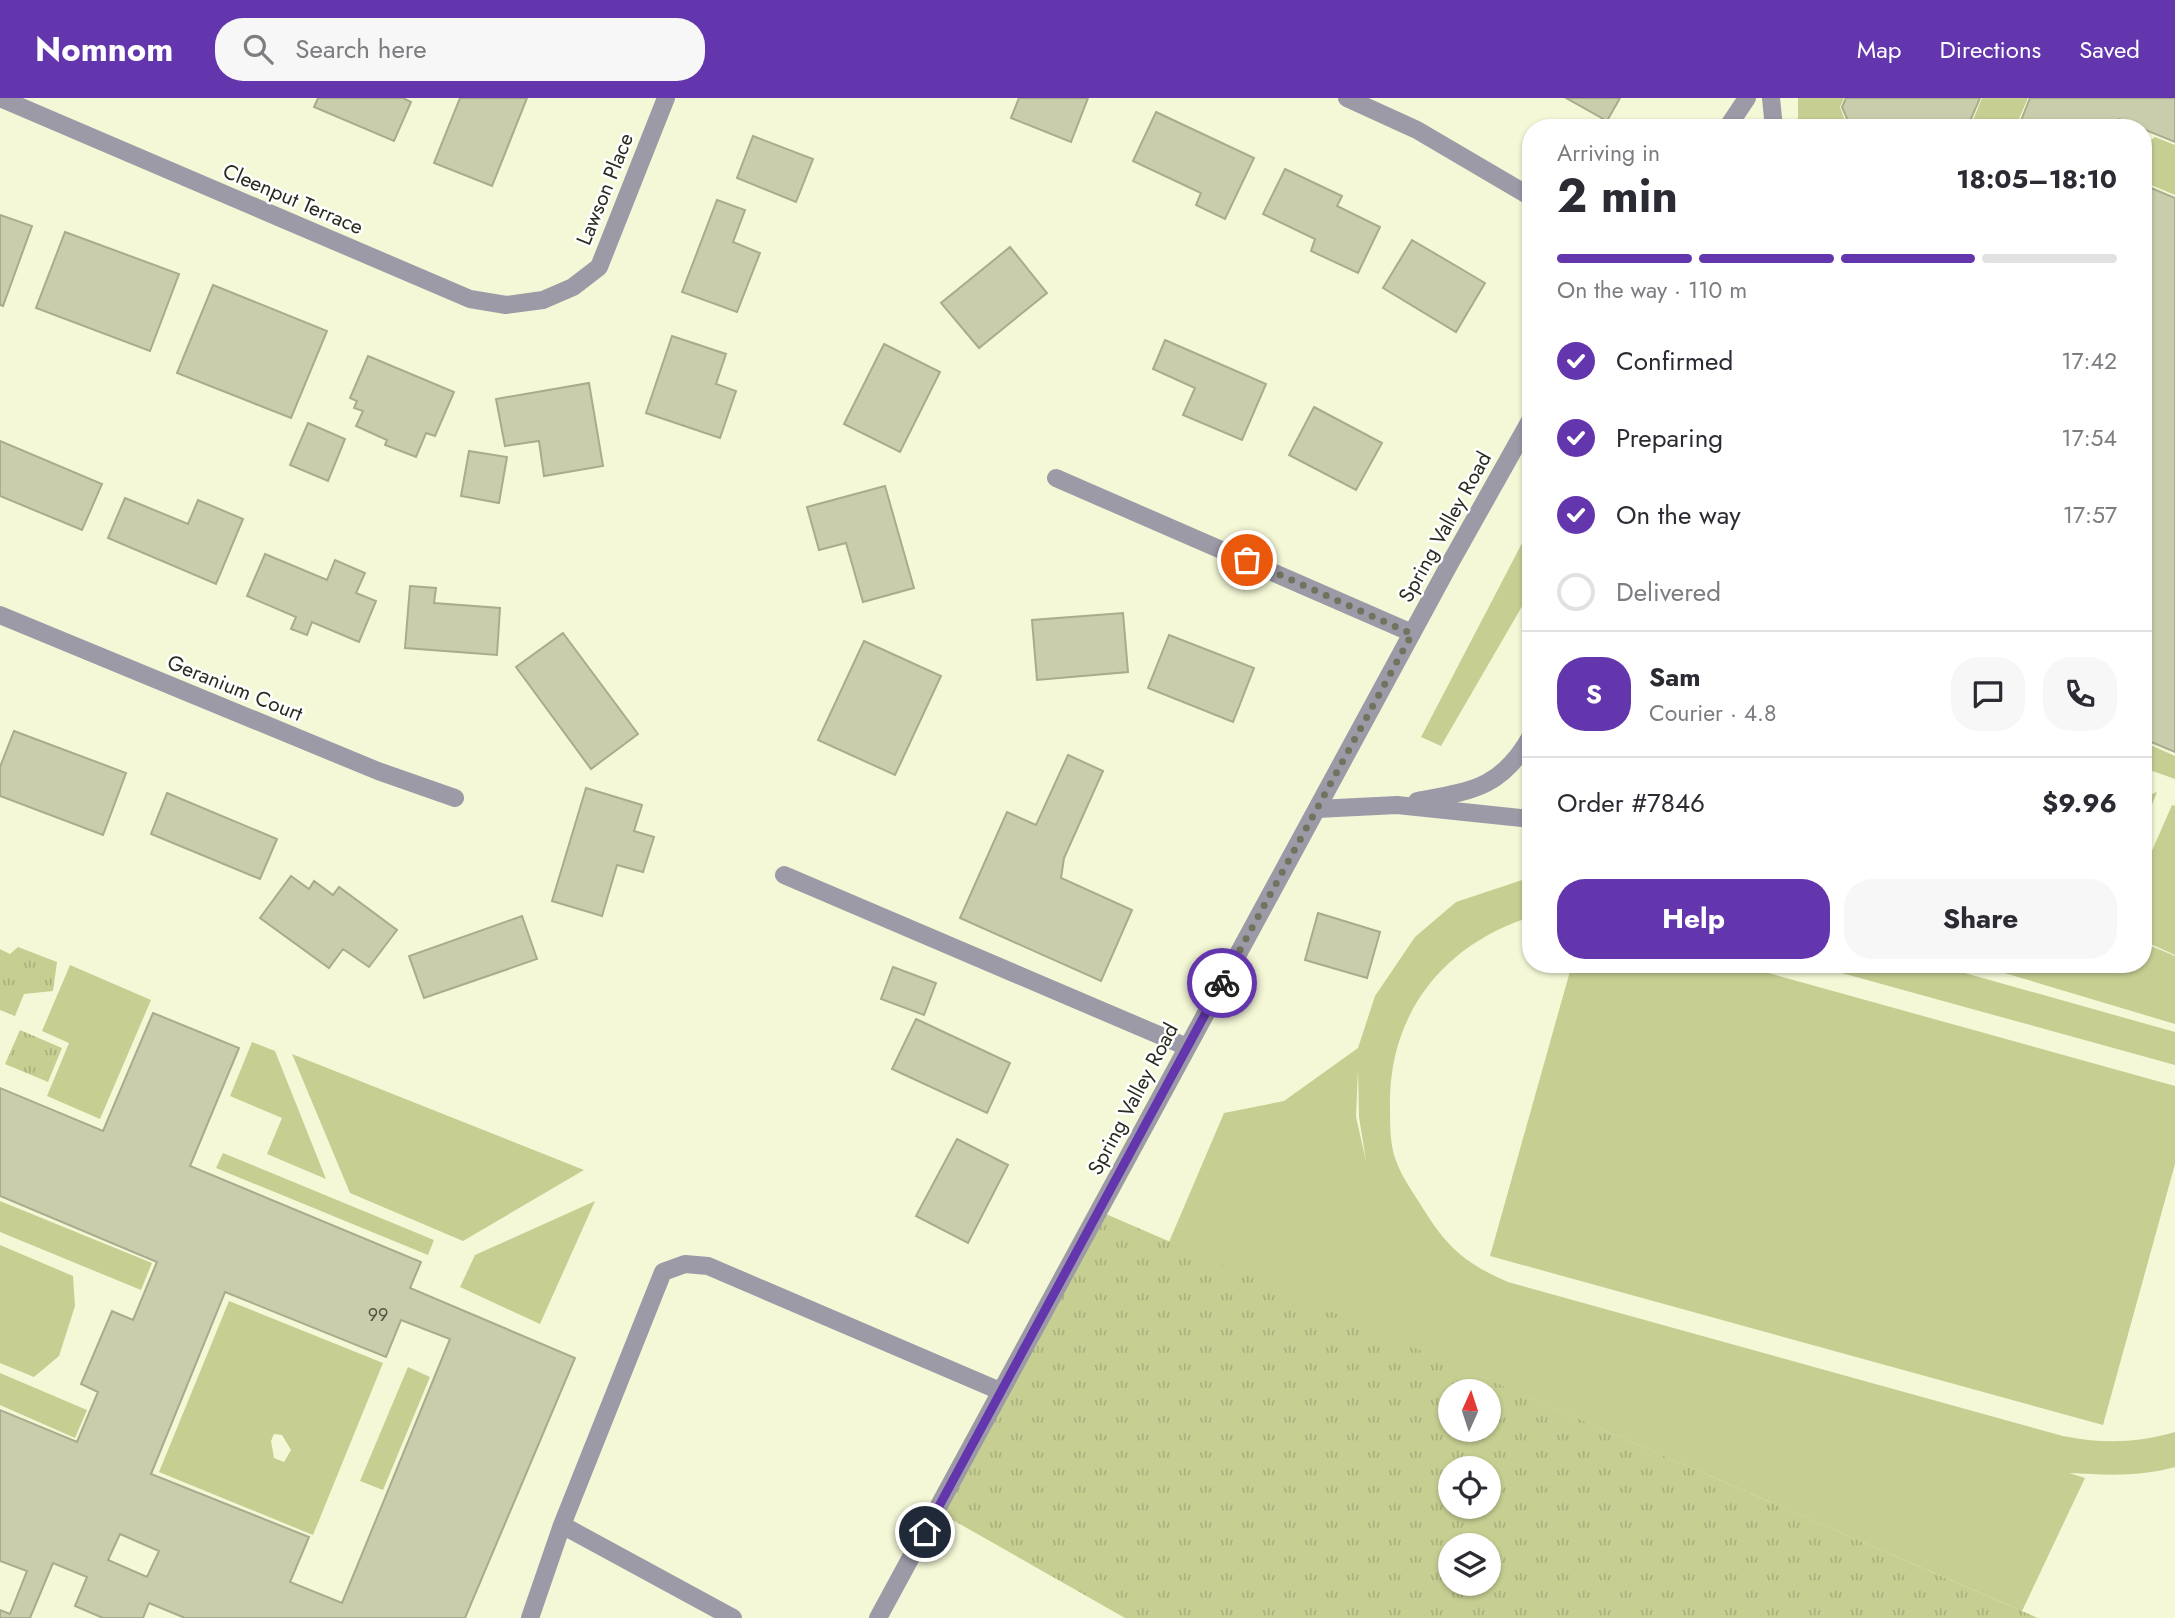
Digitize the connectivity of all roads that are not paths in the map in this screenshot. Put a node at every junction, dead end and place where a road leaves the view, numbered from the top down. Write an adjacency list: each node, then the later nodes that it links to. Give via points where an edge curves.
1 (0, 98): 9 (street, Cleenput Terrace, via 470,299 506,305 543,300)
2 (666, 98): 9 (street, Lawson Place, via 599,267)
3 (1347, 98): 8 (street, via 1417,130)
4 (1747, 98): 6 (street)
5 (1770, 98): 7 (street)
6 (1733, 119)
7 (1773, 119)
8 (1522, 192)
9 (573, 286)
10 (1522, 435): 13 (street, Spring Valley Road)
11 (1056, 478): 13 (street)
12 (0, 615): 15 (street, Geranium Court, via 378,771)
13 (1412, 634): 17 (street, Spring Valley Road)
14 (1522, 748): 16 (street, via 1500,778 1460,794)
15 (455, 798)
16 (1396, 805): 17 (street); 18 (street)
17 (1317, 808): 20 (street, Spring Valley Road)
18 (1522, 818)
19 (784, 874): 20 (street)
20 (1187, 1047): 21 (street, Spring Valley Road)
21 (1000, 1391): 22 (street, via 708,1265 685,1264 663,1272); 25 (street, Spring Valley Road)
22 (562, 1525): 23 (street); 24 (street)
23 (530, 1618)
24 (733, 1618)
25 (878, 1618)

